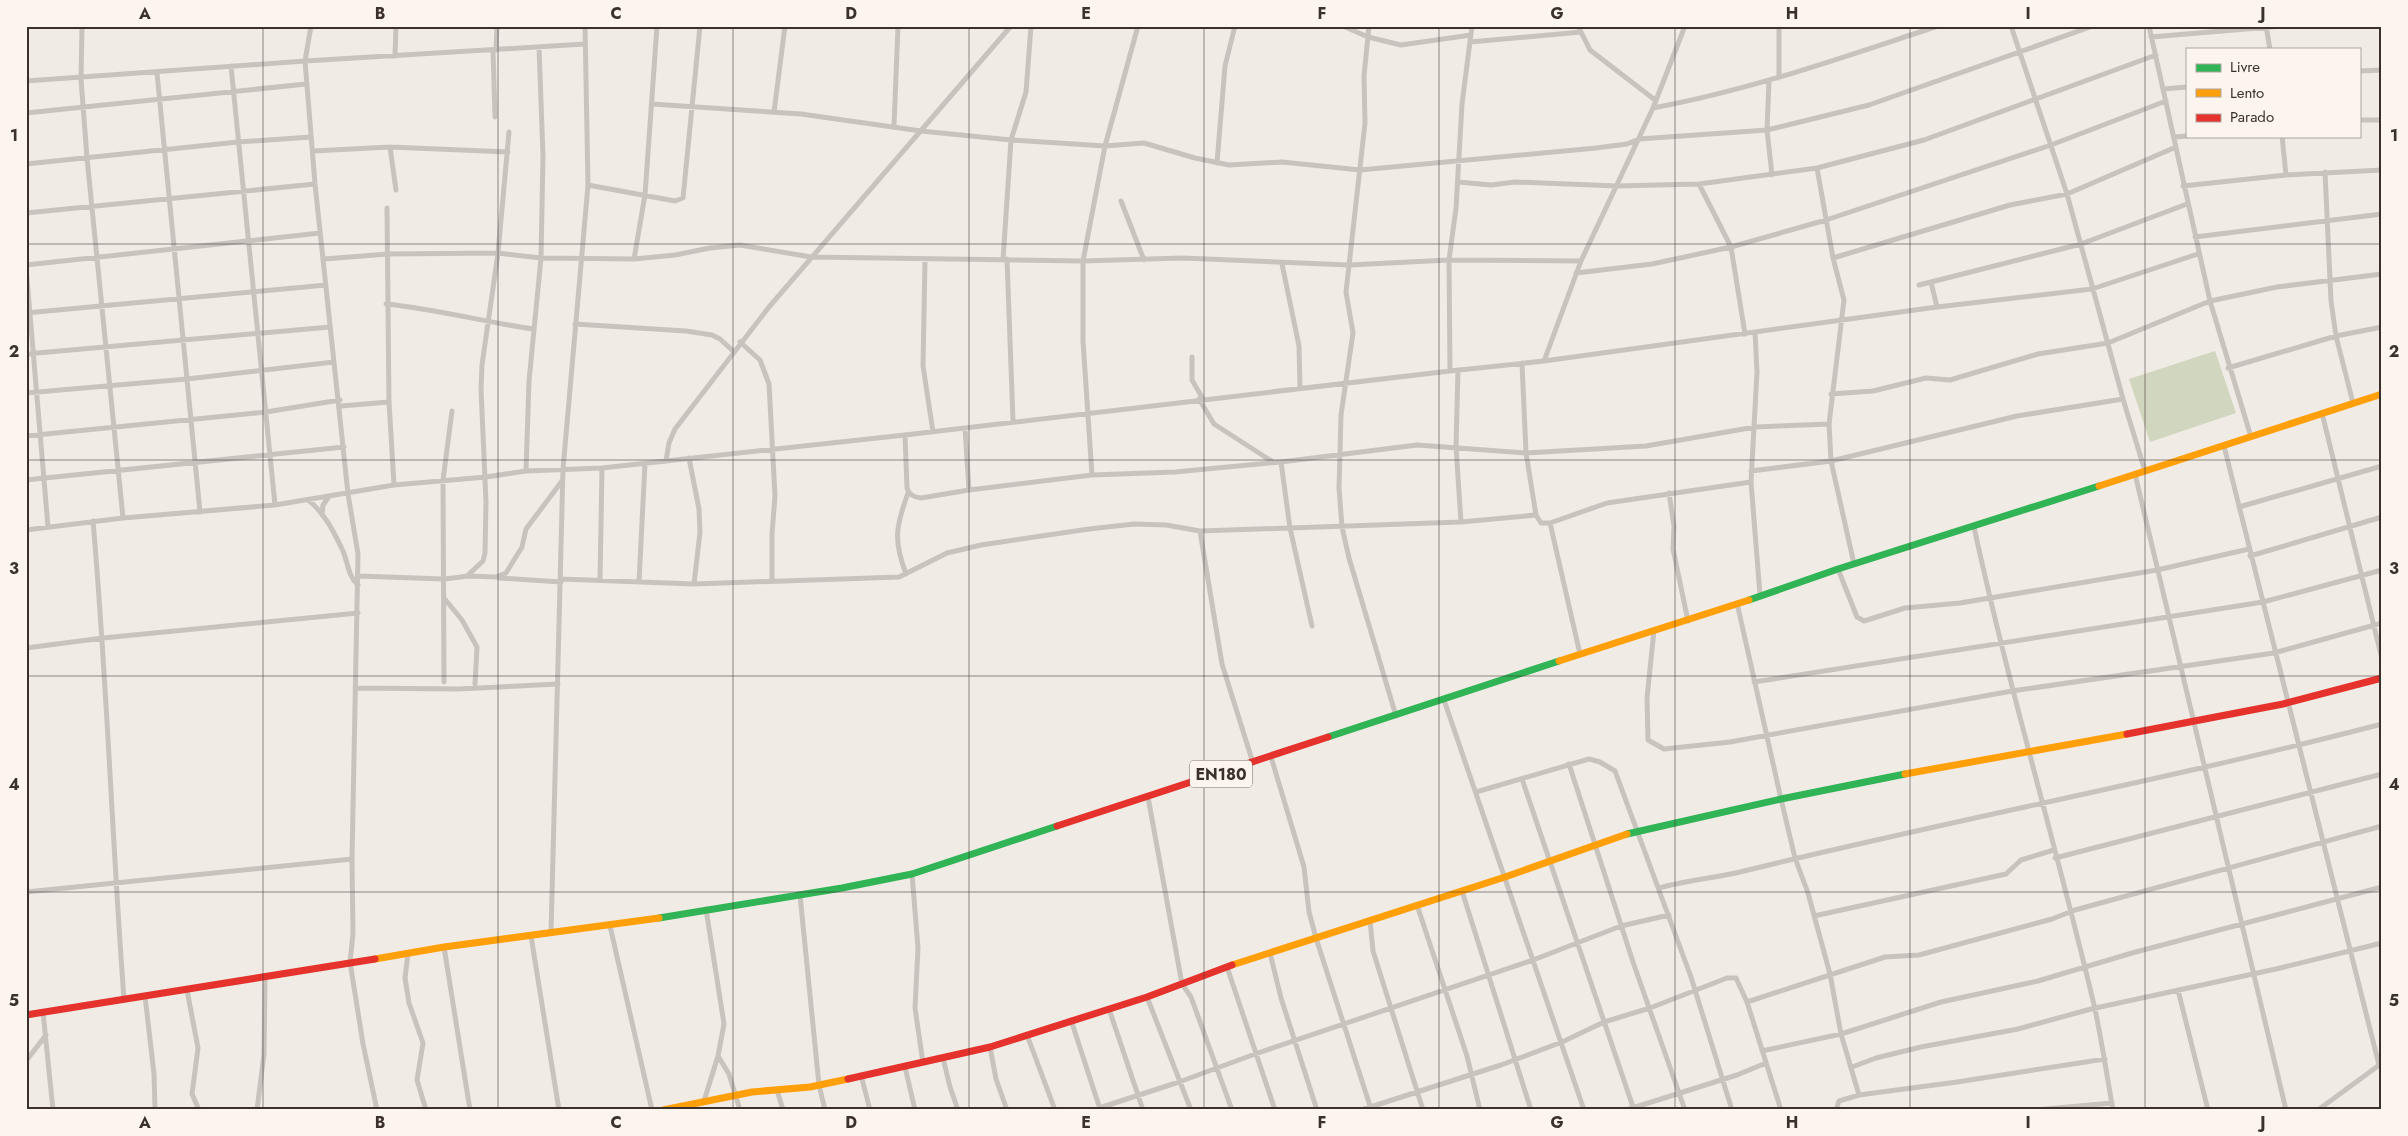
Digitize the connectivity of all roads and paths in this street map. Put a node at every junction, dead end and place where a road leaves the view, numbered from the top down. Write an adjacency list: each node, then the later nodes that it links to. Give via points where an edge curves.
1 (82, 26): 43 (street)
2 (311, 26): 37 (street)
3 (396, 26): 36 (street)
4 (497, 26): 33 (street)
5 (585, 26): 30 (street)
6 (657, 26): 54 (street)
7 (700, 26): 55 (street)
8 (785, 26): 58 (street)
9 (898, 26): 63 (street)
10 (1011, 26): 65 (street)
11 (1031, 26): 72 (street, via 1026,92)
12 (1138, 26): 75 (street)
13 (1234, 26): 83 (street, via 1226,66)
14 (1343, 26): 27 (street)
15 (1369, 26): 27 (street)
16 (1472, 26): 26 (street)
17 (1685, 26): 51 (street)
18 (1779, 26): 42 (street)
19 (1938, 26): 42 (street)
20 (2012, 26): 34 (street)
21 (2093, 26): 34 (street)
22 (2149, 26): 28 (street)
23 (2282, 26): 24 (street)
24 (2266, 27): 28 (street); 32 (street)
25 (1580, 29): 29 (street); 51 (street, via 1590,50)
26 (1471, 34): 27 (street, via 1401,44); 29 (street)
27 (1368, 37): 86 (street)
28 (2152, 37): 35 (street)
29 (1470, 42): 82 (street)
30 (585, 44): 31 (street); 94 (street)
31 (539, 47): 33 (street); 121 (street, via 543,156)
32 (2270, 48)
33 (494, 50): 36 (street); 60 (street)
34 (2020, 52): 52 (street); 64 (street, via 1869,104)
35 (2156, 55): 48 (street); 52 (street)
36 (394, 56): 37 (street)
37 (305, 61): 38 (street); 46 (street)
38 (231, 66): 41 (street); 49 (street)
39 (2382, 70): 40 (street)
40 (2360, 71)
41 (157, 72): 43 (street); 50 (street)
42 (1779, 78): 45 (street)
43 (81, 79): 44 (street); 56 (street)
44 (26, 81)
45 (1769, 81): 57 (street, via 1709,98); 64 (street)
46 (306, 84): 49 (street); 68 (street)
47 (2186, 87): 48 (street)
48 (2163, 89): 53 (street)
49 (234, 91): 50 (street); 73 (street)
50 (160, 99): 56 (street); 78 (street)
51 (1655, 100): 57 (street)
52 (2035, 101): 74 (street); 85 (street, via 1924,140)
53 (2166, 101): 69 (street); 74 (street)
54 (652, 104): 55 (street); 100 (street)
55 (694, 106): 58 (street); 100 (street, via 683,198 675,201)
56 (83, 107): 59 (street); 81 (street)
57 (1653, 108): 71 (street)
58 (774, 112): 63 (street)
59 (26, 113)
60 (495, 117)
61 (2360, 120): 62 (street)
62 (2382, 120)
63 (894, 126): 65 (street)
64 (1767, 130): 71 (street); 89 (street)
65 (921, 131): 72 (street); 120 (street)
66 (509, 132): 80 (street)
67 (2186, 136): 69 (street)
68 (311, 137): 73 (street); 79 (street)
69 (2175, 137): 77 (street)
70 (2282, 138): 90 (street)
71 (1639, 139): 82 (street, via 1596,148); 95 (street)
72 (1011, 140): 75 (street); 127 (street)
73 (238, 142): 78 (street); 98 (street)
74 (2051, 145): 99 (street); 108 (street)
75 (1105, 146): 83 (street, via 1144,143); 130 (street)
76 (390, 147): 79 (street); 80 (street); 97 (street)
77 (2176, 147): 96 (street); 99 (street)
78 (164, 150): 81 (street); 101 (street)
79 (313, 151): 92 (street)
80 (508, 152): 116 (street)
81 (87, 158): 84 (street); 104 (street)
82 (1458, 160): 86 (street); 91 (street)
83 (1217, 163): 86 (street, via 1282,162)
84 (26, 164)
85 (1817, 168): 89 (street); 108 (street)
86 (1360, 170): 133 (street)
87 (2382, 170): 88 (street)
88 (2325, 172): 90 (street); 109 (street)
89 (1772, 176): 93 (street)
90 (2286, 176): 96 (street)
91 (1458, 182): 95 (street); 129 (street)
92 (315, 184): 98 (street); 110 (street)
93 (1699, 184): 95 (street); 114 (street)
94 (588, 185): 100 (street); 124 (street)
95 (1617, 186): 131 (street)
96 (2183, 186): 103 (street)
97 (396, 190)
98 (243, 191): 101 (street); 112 (street)
99 (2067, 194): 113 (street); 122 (street, via 2010,206)
100 (645, 195): 125 (street)
101 (169, 199): 104 (street); 115 (street)
102 (1121, 202): 128 (street)
103 (2187, 204): 111 (street); 113 (street)
104 (92, 207): 106 (street); 119 (street)
105 (387, 208): 117 (street)
106 (26, 213)
107 (2382, 214): 109 (street)
108 (1826, 220): 114 (street); 122 (street)
109 (2328, 220): 111 (street); 137 (street)
110 (320, 233): 112 (street); 123 (street)
111 (2195, 237): 118 (street)
112 (248, 241): 115 (street); 142 (street)
113 (2082, 244): 138 (street); 141 (street)
114 (1731, 247): 135 (street, via 1652,264); 157 (street)
115 (174, 249): 119 (street); 143 (street)
116 (498, 253): 117 (street); 121 (street); 150 (street)
117 (388, 254): 123 (street); 145 (street)
118 (2198, 254): 141 (street); 144 (street)
119 (97, 257): 134 (street); 146 (street)
120 (811, 257): 125 (street, via 729,245); 126 (street); 160 (street)
121 (541, 258): 124 (street); 154 (street)
122 (1833, 258): 149 (street, via 1844,300)
123 (324, 259): 140 (street)
124 (581, 259): 125 (street); 151 (street)
125 (634, 259)
126 (925, 260): 127 (street); 198 (street, via 924,366)
127 (1005, 260): 130 (street); 193 (street)
128 (1144, 260): 130 (street); 132 (street, via 1182,258)
129 (1449, 260): 131 (street); 133 (street); 173 (street)
130 (1083, 261): 190 (street, via 1083,341)
131 (1581, 261): 135 (street)
132 (1282, 264): 133 (street); 177 (street, via 1299,346)
133 (1348, 265): 175 (street, via 1346,292 1353,333)
134 (26, 266): 148 (street)
135 (1576, 273): 167 (street)
136 (2382, 274): 137 (street)
137 (2330, 280): 144 (street); 158 (street)
138 (1931, 282): 139 (street); 147 (street)
139 (1919, 285)
140 (326, 286): 142 (street); 152 (street)
141 (2092, 289): 147 (street); 161 (street)
142 (253, 292): 143 (street); 156 (street)
143 (179, 298): 146 (street); 159 (street)
144 (2210, 301): 161 (street); 170 (street)
145 (386, 304): 150 (street, via 421,307); 185 (street)
146 (102, 306): 148 (street); 162 (street)
147 (1937, 307): 149 (street)
148 (28, 313): 165 (street)
149 (1842, 320): 155 (street); 180 (street)
150 (487, 322): 154 (street); 226 (street, via 481,390)
151 (575, 324): 163 (street, via 712,336); 219 (street)
152 (330, 327): 156 (street); 168 (street)
153 (2382, 327): 158 (street)
154 (533, 329): 220 (street)
155 (1755, 332): 157 (street); 196 (street)
156 (256, 333): 159 (street); 171 (street)
157 (1745, 334): 167 (street)
158 (2336, 336): 170 (street); 186 (street)
159 (182, 339): 162 (street); 174 (street)
160 (740, 342): 163 (street); 206 (street, via 760,360 769,384)
161 (2108, 343): 180 (street, via 2038,354 1950,380 1926,378 1873,391); 183 (street)
162 (107, 346): 165 (street); 176 (street)
163 (733, 352): 211 (street, via 674,428)
164 (26, 354): 165 (street)
165 (33, 354): 178 (street)
166 (1192, 357): 182 (street, via 1192,380)
167 (1544, 361): 169 (street)
168 (334, 362): 171 (street); 184 (street)
169 (1522, 363): 172 (street); 207 (street)
170 (2228, 368): 202 (street)
171 (261, 370): 174 (street); 189 (street)
172 (1458, 370): 173 (street); 205 (street)
173 (1450, 371): 175 (street)
174 (187, 379): 176 (street); 192 (street)
175 (1344, 384): 177 (street); 209 (street)
176 (110, 385): 178 (street); 195 (street)
177 (1300, 388): 182 (street)
178 (36, 392): 179 (street); 199 (street)
179 (26, 393)
180 (1831, 394): 194 (street)
181 (2382, 394): 186 (main road, EN180)
182 (1201, 399): 190 (street); 214 (street, via 1214,424)
183 (2123, 399): 212 (street, via 2017,416); 222 (street)
184 (340, 400): 187 (street); 189 (street)
185 (389, 402): 187 (street); 233 (street)
186 (2353, 403): 191 (main road, EN180)
187 (341, 406): 203 (street)
188 (452, 411): 230 (street)
189 (266, 412): 192 (street); 208 (street)
190 (1088, 413): 193 (street); 225 (street)
191 (2322, 413): 202 (main road, EN180); 228 (street)
192 (190, 419): 195 (street); 213 (street)
193 (1013, 421): 197 (street)
194 (1828, 424): 196 (street); 212 (street)
195 (114, 427): 199 (street); 223 (street)
196 (1755, 427): 207 (street, via 1646,446); 221 (street)
197 (965, 428): 198 (street); 234 (street)
198 (933, 432): 200 (street)
199 (40, 435): 201 (street); 227 (street)
200 (905, 435): 206 (street); 235 (street)
201 (26, 436)
202 (2251, 437): 204 (main road, EN180)
203 (344, 446): 208 (street); 237 (street)
204 (2224, 446): 222 (main road, EN180); 241 (street)
205 (1456, 447): 207 (street); 209 (street, via 1417,445); 248 (street)
206 (773, 448): 210 (street); 270 (street)
207 (1526, 453): 244 (street)
208 (270, 454): 213 (street); 240 (street)
209 (1340, 456): 215 (street); 251 (street)
210 (690, 458): 211 (street); 273 (street, via 700,532)
211 (666, 461): 216 (street)
212 (1831, 461): 221 (street); 259 (street)
213 (195, 462): 223 (street); 242 (street)
214 (1274, 462): 215 (street); 225 (street, via 1175,472)
215 (1281, 462): 253 (street)
216 (645, 463): 218 (street); 272 (street)
217 (2382, 466): 228 (street)
218 (602, 468): 219 (street); 269 (street)
219 (563, 469): 220 (street); 231 (street)
220 (526, 471): 226 (street)
221 (1752, 471): 232 (street)
222 (2145, 471): 224 (main road, EN180)
223 (118, 472): 227 (street); 246 (street)
224 (2135, 474): 254 (main road, EN180); 261 (street)
225 (1092, 475): 234 (street)
226 (486, 477): 230 (street); 266 (street, via 485,553 482,561)
227 (44, 478): 229 (street); 252 (street)
228 (2338, 478): 241 (street); 250 (street)
229 (26, 480)
230 (443, 480): 233 (street); 268 (street)
231 (563, 481): 267 (street, via 526,529 522,547 510,568); 271 (street)
232 (1751, 482): 236 (street); 275 (street)
233 (394, 485): 237 (street)
234 (969, 490): 235 (street, via 921,498)
235 (908, 492): 263 (street, via 897,522 896,535)
236 (1669, 493): 249 (street, via 1607,503); 282 (street, via 1674,526 1673,549)
237 (348, 494): 238 (street); 265 (street, via 358,554)
238 (328, 498): 239 (street); 243 (street)
239 (308, 500): 240 (street); 243 (street)
240 (276, 505): 242 (street)
241 (2239, 507): 257 (street)
242 (200, 512): 246 (street)
243 (322, 515): 274 (street, via 343,551 351,579)
244 (1536, 515): 248 (street); 249 (street, via 1541,523)
245 (2382, 517): 250 (street)
246 (123, 518): 247 (street)
247 (93, 521): 252 (street); 287 (street)
248 (1462, 522): 251 (street)
249 (1550, 523): 291 (street)
250 (2349, 526): 258 (street); 264 (street)
251 (1342, 527): 253 (street); 303 (street)
252 (48, 528): 255 (street)
253 (1290, 528): 256 (street); 284 (street)
254 (1974, 528): 259 (main road, EN180); 277 (street)
255 (26, 530)
256 (1200, 531): 263 (street, via 1134,524 981,545 946,552); 310 (street, via 1222,664)
257 (2249, 549): 258 (street); 261 (street)
258 (2250, 556): 278 (street)
259 (1854, 564): 260 (main road, EN180)
260 (1838, 569): 275 (main road, EN180); 277 (street, via 1853,610 1862,621 1905,608)
261 (2157, 570): 277 (street); 281 (street)
262 (2382, 570): 264 (street)
263 (906, 574): 270 (street, via 899,577)
264 (2362, 575): 278 (street); 285 (street)
265 (358, 576): 268 (street); 274 (street)
266 (467, 576): 267 (street); 268 (street)
267 (496, 577): 271 (street)
268 (444, 579): 276 (street)
269 (600, 580): 271 (street); 272 (street)
270 (772, 580): 273 (street)
271 (561, 581): 298 (street)
272 (639, 582): 273 (street)
273 (694, 584)
274 (358, 585): 280 (street)
275 (1760, 595): 279 (main road, EN180)
276 (444, 597): 295 (street); 297 (street, via 478,647)
277 (1990, 598): 288 (street)
278 (2263, 602): 281 (street); 290 (street)
279 (1737, 603): 282 (main road, EN180); 296 (street)
280 (358, 613): 287 (street); 299 (street)
281 (2168, 616): 288 (street); 293 (street)
282 (1688, 621): 286 (main road, EN180)
283 (2382, 624): 285 (street)
284 (1312, 626)
285 (2374, 626): 290 (street); 292 (street)
286 (1654, 630): 291 (main road, EN180); 306 (street, via 1647,698 1648,740 1664,749 1730,742)
287 (103, 638): 289 (street); 333 (street)
288 (2001, 643): 296 (street); 300 (street)
289 (26, 648)
290 (2274, 653): 293 (street); 302 (street)
291 (1580, 654): 301 (main road, EN180)
292 (2382, 658)
293 (2182, 666): 300 (street); 304 (street)
294 (2382, 678): 302 (main road)
295 (444, 682)
296 (1754, 682): 306 (street)
297 (475, 684)
298 (558, 684): 299 (street, via 458,689); 349 (street)
299 (355, 688): 328 (street)
300 (2012, 690): 306 (street); 308 (street)
301 (1444, 700): 303 (main road, EN180); 315 (street)
302 (2288, 702): 304 (main road); 307 (street)
303 (1396, 716): 309 (main road, EN180)
304 (2193, 721): 308 (main road); 312 (street)
305 (2382, 724): 307 (street)
306 (1765, 734): 318 (street)
307 (2299, 745): 312 (street); 316 (street)
308 (2028, 752): 318 (main road); 319 (street)
309 (1272, 757): 310 (main road, EN180); 351 (street, via 1304,867 1309,912)
310 (1254, 763): 317 (main road, EN180)
311 (1570, 764): 314 (street); 322 (street, via 1595,759 1615,771); 324 (street)
312 (2205, 767): 319 (street); 320 (street)
313 (2382, 774): 316 (street)
314 (1522, 779): 315 (street); 329 (street)
315 (1476, 792): 332 (street)
316 (2309, 793): 320 (street); 323 (street)
317 (1148, 797): 331 (main road, EN180); 366 (street)
318 (1781, 799): 322 (main road); 326 (street)
319 (2042, 803): 325 (street); 326 (street)
320 (2217, 817): 327 (street); 330 (street)
321 (2382, 826): 323 (street)
322 (1638, 832): 324 (main road); 335 (street)
323 (2322, 842): 330 (street); 339 (street)
324 (1595, 846): 329 (main road); 348 (street)
325 (2054, 850): 327 (street); 344 (street, via 2021,860 2006,874)
326 (1796, 858): 335 (street); 344 (street)
327 (2055, 858): 342 (street)
328 (352, 859): 333 (street); 359 (street)
329 (1550, 861): 332 (main road); 352 (street)
330 (2230, 867): 342 (street); 346 (street)
331 (912, 874): 338 (main road, EN180); 397 (street, via 918,948 915,1008)
332 (1505, 877): 336 (main road); 358 (street)
333 (115, 883): 337 (street); 373 (street)
334 (2382, 887): 339 (street)
335 (1659, 888): 343 (street)
336 (1462, 891): 340 (main road); 364 (street)
337 (26, 892)
338 (800, 895): 341 (main road, EN180); 407 (street)
339 (2336, 900): 346 (street); 355 (street)
340 (1417, 905): 345 (main road); 368 (street)
341 (706, 909): 347 (main road, EN180); 392 (street, via 724,1024)
342 (2071, 911): 361 (street); 362 (street, via 1919,955 1885,957)
343 (1669, 915): 348 (street); 369 (street)
344 (1814, 916): 362 (street)
345 (1370, 920): 351 (main road); 378 (street, via 1373,951)
346 (2243, 924): 361 (street); 363 (street)
347 (610, 926): 349 (main road, EN180); 429 (street)
348 (1621, 926): 352 (street); 375 (street)
349 (552, 933): 350 (main road, EN180)
350 (531, 936): 354 (main road, EN180); 428 (street)
351 (1316, 938): 357 (main road); 383 (street)
352 (1578, 943): 358 (street); 382 (street)
353 (2382, 943): 355 (street)
354 (444, 947): 356 (main road, EN180); 427 (street)
355 (2349, 951): 363 (street); 399 (street)
356 (408, 953): 359 (main road, EN180); 426 (street, via 405,978 409,1003 423,1043 418,1080)
357 (1270, 953): 360 (main road); 387 (street)
358 (1533, 960): 364 (street); 388 (street)
359 (350, 962): 365 (main road, EN180); 425 (street)
360 (1227, 967): 366 (main road); 391 (street)
361 (2084, 967): 376 (street); 384 (street, via 2038,981 1941,1002)
362 (1830, 974): 374 (street); 384 (street)
363 (2255, 974): 370 (street); 458 (street)
364 (1488, 975): 368 (street); 395 (street)
365 (265, 978): 367 (main road, EN180); 424 (street, via 264,1054)
366 (1182, 984): 372 (main road); 402 (street, via 1191,997)
367 (187, 990): 371 (main road, EN180); 423 (street, via 198,1048 192,1094)
368 (1444, 990): 378 (street); 404 (street)
369 (1696, 990): 374 (street, via 1734,977); 375 (street); 405 (street)
370 (2178, 990): 376 (street); 457 (street)
371 (145, 996): 373 (main road, EN180); 422 (street)
372 (1147, 997): 377 (main road); 406 (street)
373 (124, 1000): 379 (main road, EN180)
374 (1747, 1002): 390 (street)
375 (1650, 1008): 382 (street); 410 (street)
376 (2094, 1008): 394 (street); 401 (street, via 2018,1029 1912,1049)
377 (1109, 1009): 381 (main road); 413 (street)
378 (1392, 1009): 383 (street); 409 (street)
379 (43, 1012): 380 (main road, EN180); 385 (street)
380 (26, 1015)
381 (1071, 1020): 386 (main road); 418 (street)
382 (1604, 1022): 388 (street); 419 (street)
383 (1344, 1026): 387 (street); 417 (street)
384 (1841, 1034): 390 (street); 401 (street)
385 (46, 1035): 396 (street); 421 (street)
386 (1027, 1035): 389 (main road); 438 (street)
387 (1296, 1041): 391 (street); 444 (street)
388 (1562, 1042): 395 (street); 449 (street)
389 (990, 1047): 393 (main road); 437 (street, via 996,1079)
390 (1762, 1051): 398 (street)
391 (1255, 1054): 402 (street); 443 (street)
392 (718, 1056): 412 (street); 414 (street)
393 (943, 1058): 397 (main road); 436 (street)
394 (2105, 1059): 411 (street); 415 (street)
395 (1514, 1060): 404 (street); 448 (street)
396 (26, 1061)
397 (923, 1063): 400 (main road)
398 (1766, 1063): 405 (street); 453 (street)
399 (2380, 1064): 420 (street)
400 (905, 1066): 403 (main road); 435 (street)
401 (1852, 1068): 411 (street)
402 (1217, 1069): 406 (street); 442 (street)
403 (861, 1074): 407 (main road); 434 (street)
404 (1471, 1075): 409 (street); 447 (street)
405 (1722, 1079): 410 (street); 452 (street)
406 (1179, 1082): 413 (street); 441 (street)
407 (819, 1085): 408 (main road); 433 (street)
408 (777, 1090): 412 (main road); 432 (street)
409 (1417, 1091): 417 (street); 446 (street)
410 (1679, 1093): 419 (street); 451 (street)
411 (1859, 1094): 454 (street, via 1839,1101)
412 (736, 1095): 414 (main road); 431 (street)
413 (1138, 1096): 418 (street); 440 (street)
414 (704, 1101): 416 (main road)
415 (2112, 1103): 455 (street); 456 (street)
416 (693, 1107): 430 (main road)
417 (1371, 1108): 445 (street)
418 (1100, 1109): 439 (street)
419 (1633, 1109): 450 (street)
420 (2322, 1109)
421 (53, 1110)
422 (155, 1110)
423 (199, 1110)
424 (257, 1110)
425 (377, 1110)
426 (426, 1110)
427 (470, 1110)
428 (559, 1110)
429 (652, 1110)
430 (663, 1110)
431 (740, 1110)
432 (783, 1110)
433 (825, 1110)
434 (870, 1110)
435 (915, 1110)
436 (958, 1110)
437 (1007, 1110)
438 (1055, 1110)
439 (1093, 1110)
440 (1143, 1110)
441 (1191, 1110)
442 (1232, 1110)
443 (1275, 1110)
444 (1317, 1110)
445 (1362, 1110)
446 (1423, 1110)
447 (1480, 1110)
448 (1531, 1110)
449 (1584, 1110)
450 (1626, 1110)
451 (1684, 1110)
452 (1732, 1110)
453 (1781, 1110)
454 (1836, 1110)
455 (2035, 1110)
456 (2113, 1110)
457 (2208, 1110)
458 (2286, 1110)

